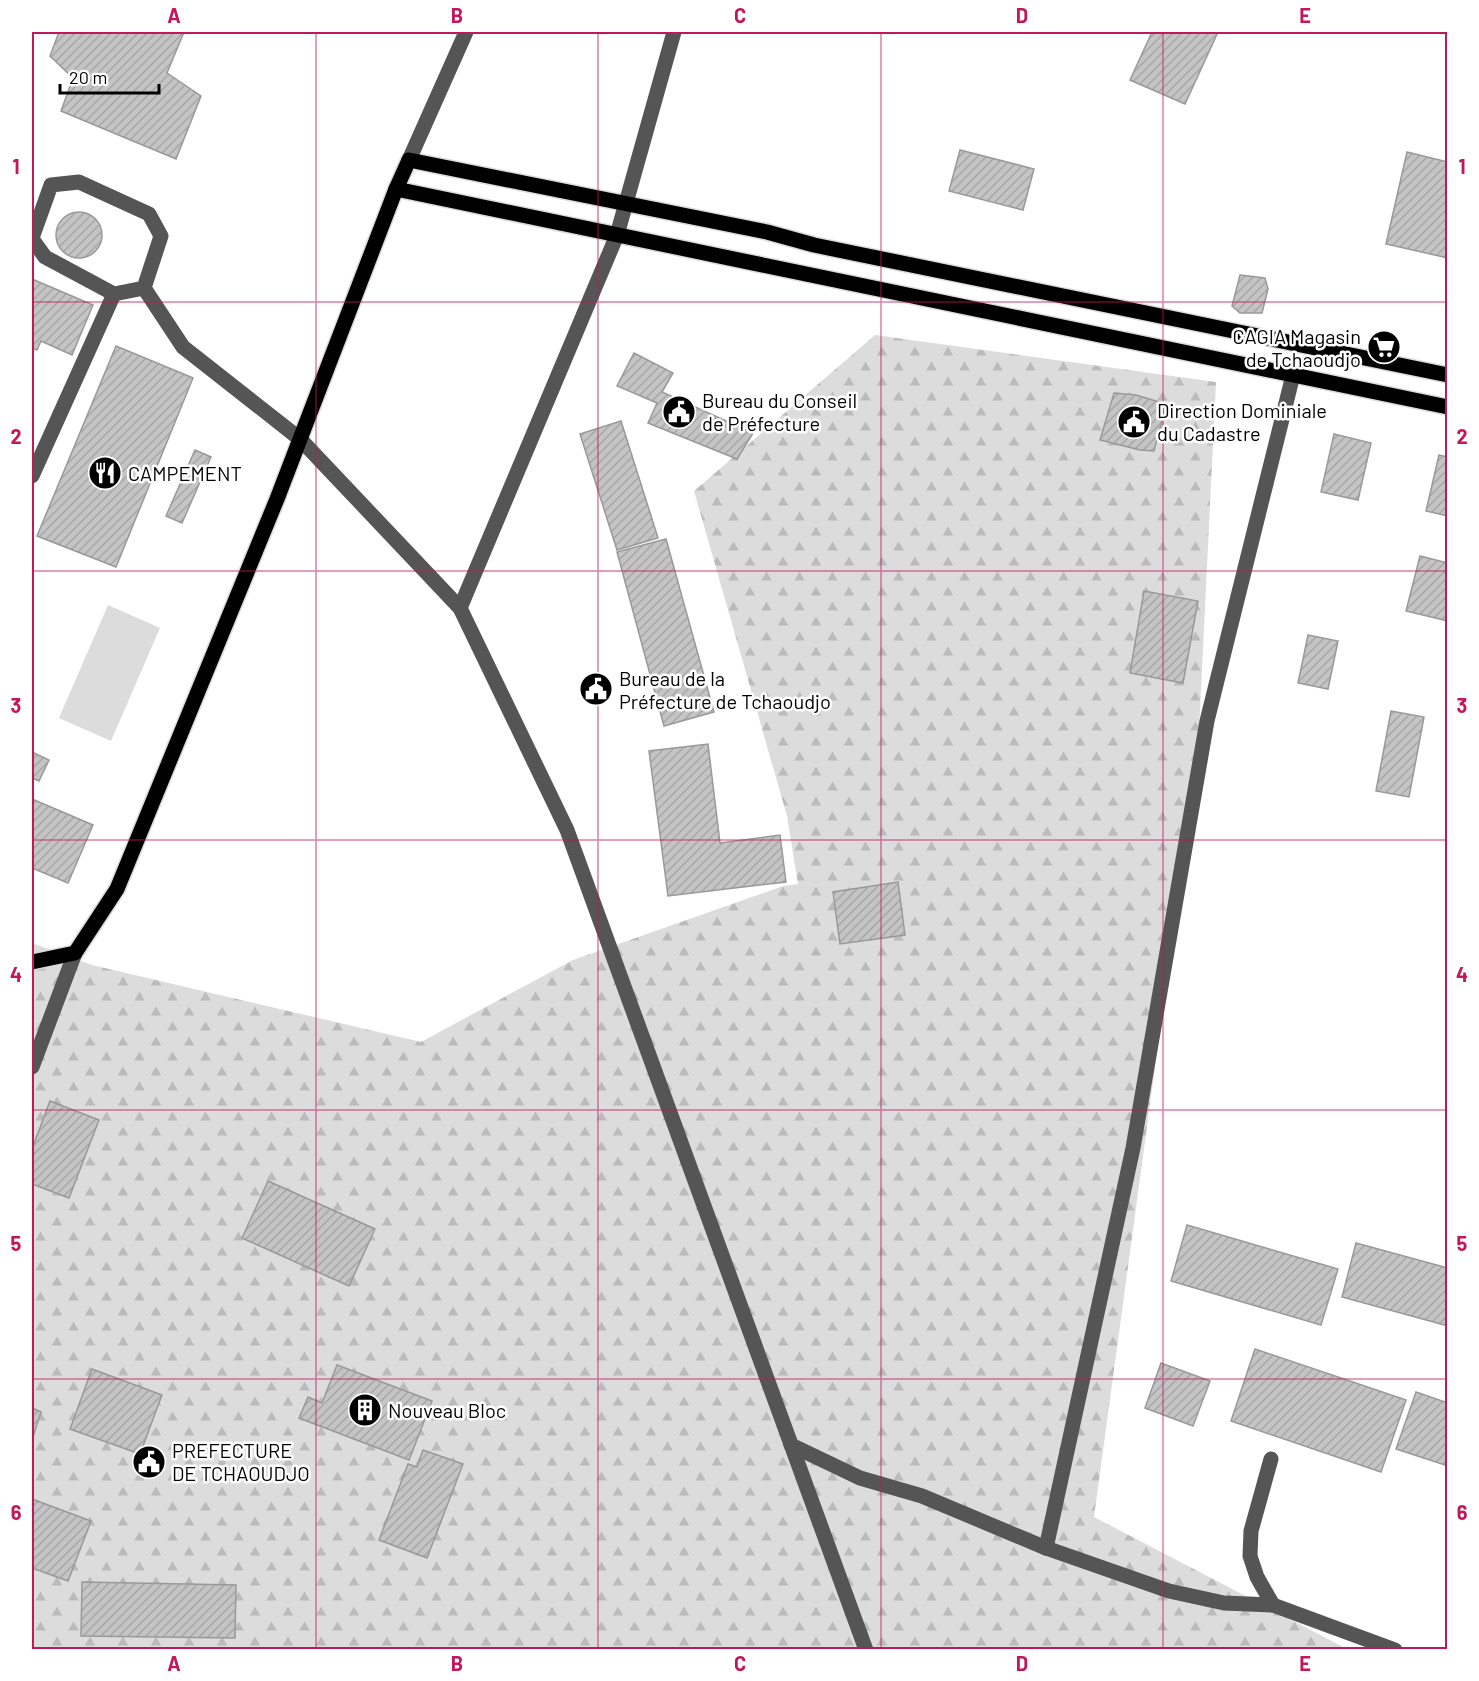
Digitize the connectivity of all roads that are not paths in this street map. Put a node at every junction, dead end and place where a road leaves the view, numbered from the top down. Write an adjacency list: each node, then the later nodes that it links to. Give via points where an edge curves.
1 (466, 32): 3 (street)
2 (674, 32): 5 (street)
3 (409, 160): 4 (main road); 5 (main road)
4 (396, 189): 6 (main road); 13 (main road)
5 (626, 204): 6 (street); 11 (main road)
6 (617, 236): 10 (main road); 15 (street)
7 (32, 238): 8 (street, via 51,185 79,182 148,214 161,236); 9 (street, via 45,256)
8 (144, 288): 9 (street); 13 (street, via 183,347)
9 (114, 294): 14 (street)
10 (1293, 375): 12 (main road); 21 (street, via 1206,721 1133,1148)
11 (1448, 375)
12 (1448, 407)
13 (300, 439): 15 (street); 16 (main road, via 117,889)
14 (32, 476)
15 (460, 608): 19 (street, via 567,830)
16 (75, 953): 17 (main road); 18 (street)
17 (32, 962)
18 (32, 1067)
19 (791, 1445): 21 (street, via 860,1478 922,1496); 23 (street)
20 (1271, 1459): 22 (street, via 1251,1531 1250,1556)
21 (1046, 1548): 22 (street, via 1169,1591 1224,1603)
22 (1273, 1605): 24 (street)
23 (866, 1650)
24 (1395, 1650)

